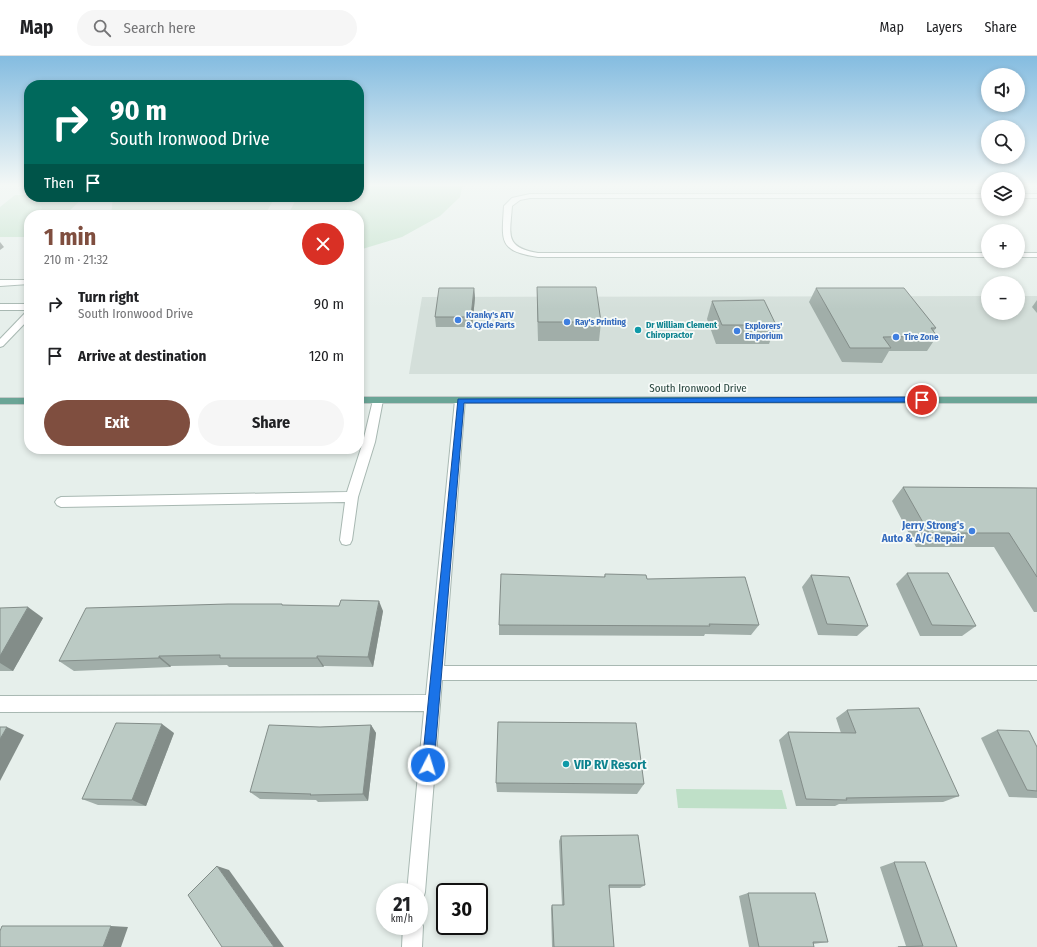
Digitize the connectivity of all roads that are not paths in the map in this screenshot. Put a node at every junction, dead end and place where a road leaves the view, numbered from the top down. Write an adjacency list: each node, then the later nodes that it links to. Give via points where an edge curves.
1 (507, 226): 2 (street, via 507,241 510,247 516,251 538,255)
2 (981, 255)
3 (1025, 255): 4 (street)
4 (1037, 255)
5 (24, 282): 6 (street)
6 (0, 283)
7 (0, 307): 8 (street)
8 (24, 307)
9 (24, 319): 10 (street)
10 (0, 344)
11 (364, 400): 12 (main road, South Ironwood Drive)
12 (378, 400): 13 (main road, South Ironwood Drive); 17 (street, via 369,442)
13 (460, 400): 14 (main road, South Ironwood Drive); 21 (street)
14 (1037, 400)
15 (0, 401): 16 (main road)
16 (24, 401)
17 (352, 497): 18 (street); 19 (street)
18 (61, 502)
19 (346, 540)
20 (1037, 672): 21 (street)
21 (436, 673): 22 (street)
22 (434, 703): 23 (street); 24 (street)
23 (0, 704)
24 (417, 883)
25 (413, 935): 26 (street)
26 (412, 947)

